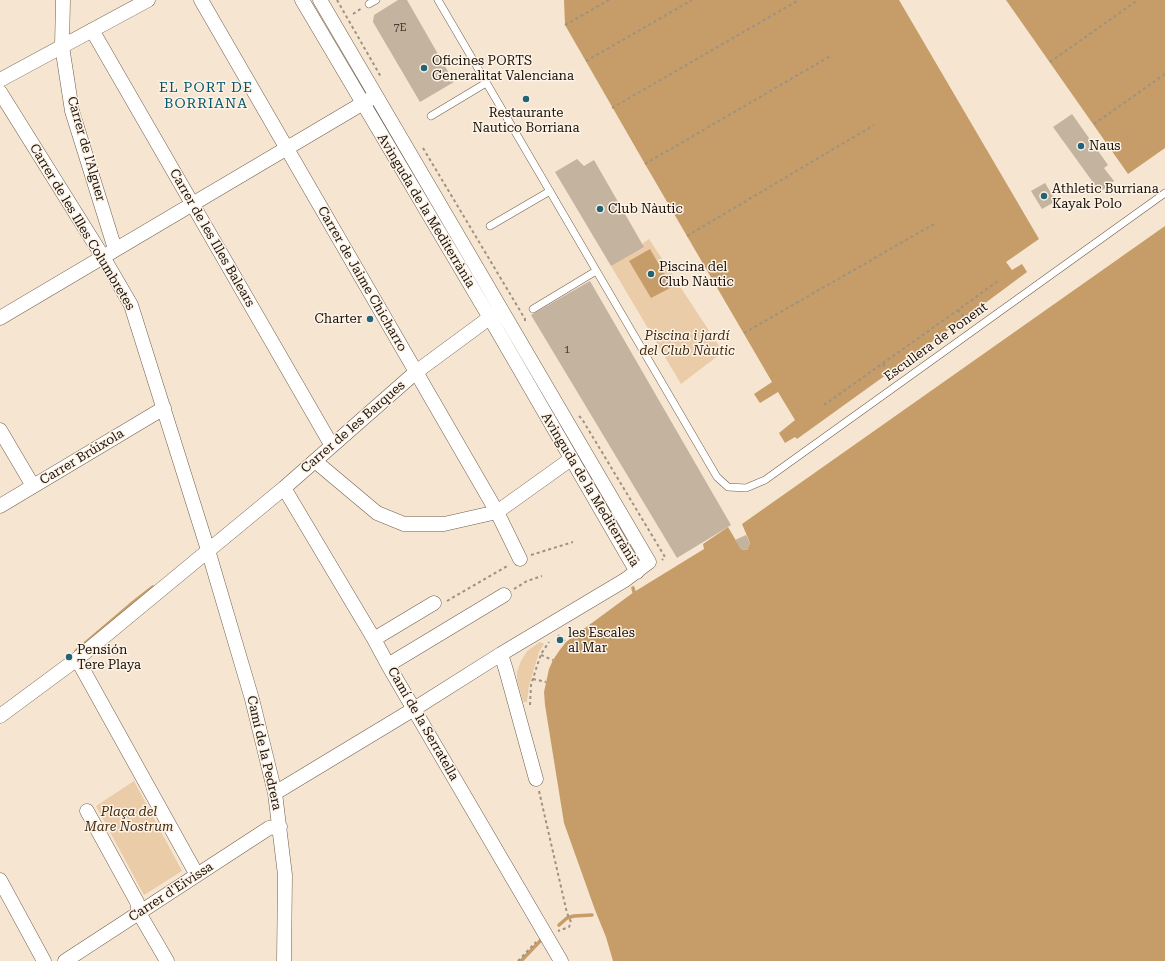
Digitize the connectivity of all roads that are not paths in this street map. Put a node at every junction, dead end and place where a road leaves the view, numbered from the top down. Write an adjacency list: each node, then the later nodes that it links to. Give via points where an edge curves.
1 (63, 0): 10 (street, Carrer de l'Alguer)
2 (148, 0): 9 (street)
3 (201, 0): 17 (street, Carrer de Jaime Chicharro)
4 (302, 0): 15 (street, Avinguda de la Mediterrània)
5 (320, 0): 14 (street, Avinguda de la Mediterrània)
6 (376, 0): 8 (lane)
7 (438, 0): 12 (lane)
8 (369, 4)
9 (92, 30): 10 (street); 20 (street, Carrer de les Illes Balears)
10 (62, 46): 11 (street); 22 (street, Carrer de l'Alguer, via 72,110)
11 (0, 80)
12 (486, 83): 16 (lane); 18 (lane)
13 (0, 92): 23 (street, Carrer de les Illes Columbretes)
14 (376, 95): 15 (street); 25 (street, Avinguda de la Mediterrània)
15 (363, 103): 17 (street); 28 (street, Avinguda de la Mediterrània)
16 (431, 116)
17 (287, 148): 20 (street); 29 (street, Carrer de Jaime Chicharro)
18 (550, 191): 21 (lane); 24 (lane)
19 (1165, 193): 24 (lane, Escullera de Ponent, via 765,480 746,488 728,487 717,477)
20 (193, 204): 22 (street); 32 (street, Carrer de les Illes Balears)
21 (490, 226)
22 (115, 250): 23 (street)
23 (103, 257): 27 (street); 30 (street, Carrer de les Illes Columbretes, via 131,305)
24 (596, 271): 26 (lane)
25 (502, 309): 28 (street, Carrer de les Barques); 41 (street, Avinguda de la Mediterrània, via 649,562)
26 (533, 309)
27 (0, 318)
28 (490, 318): 29 (street, Carrer de les Barques); 33 (street, Avinguda de la Mediterrània)
29 (416, 372): 32 (street, Carrer de les Barques); 38 (street, Carrer de Jaime Chicharro)
30 (164, 408): 35 (street, Carrer Brúixola); 39 (street, Carrer de les Illes Columbretes)
31 (0, 430): 35 (street)
32 (332, 446): 34 (street, Carrer de les Barques)
33 (571, 459): 38 (street); 41 (street, Avinguda de la Mediterrània)
34 (315, 461): 36 (street, Carrer de les Barques); 38 (street, via 377,513 404,524 444,524)
35 (33, 486): 37 (street, Carrer Brúixola)
36 (284, 488): 39 (street, Carrer de les Barques); 44 (street, Camí de la Serratella)
37 (0, 506)
38 (498, 512): 40 (street, Carrer de Jaime Chicharro)
39 (208, 550): 46 (street, Carrer de les Barques); 51 (street, Camí de la Pedrera, via 252,699)
40 (520, 559)
41 (637, 572): 45 (street)
42 (504, 595): 47 (street)
43 (434, 603): 44 (street)
44 (374, 639): 47 (street, Camí de la Serratella)
45 (501, 654): 48 (street); 50 (street)
46 (77, 659): 49 (street, Carrer de les Barques); 54 (street)
47 (388, 665): 48 (street, Camí de la Serratella)
48 (414, 709): 51 (street); 61 (street, Camí de la Serratella)
49 (0, 716)
50 (536, 779)
51 (275, 792): 53 (street, Camí de la Pedrera)
52 (87, 812): 56 (street, via 138,902)
53 (280, 827): 54 (street, Carrer d'Eivissa, via 269,828); 60 (street, Camí de la Pedrera, via 285,875)
54 (197, 875): 56 (street, Carrer d'Eivissa)
55 (0, 880): 57 (street)
56 (139, 912): 58 (street, Carrer d'Eivissa); 59 (street)
57 (44, 961)
58 (65, 961)
59 (167, 961)
60 (284, 961)
61 (561, 961)

